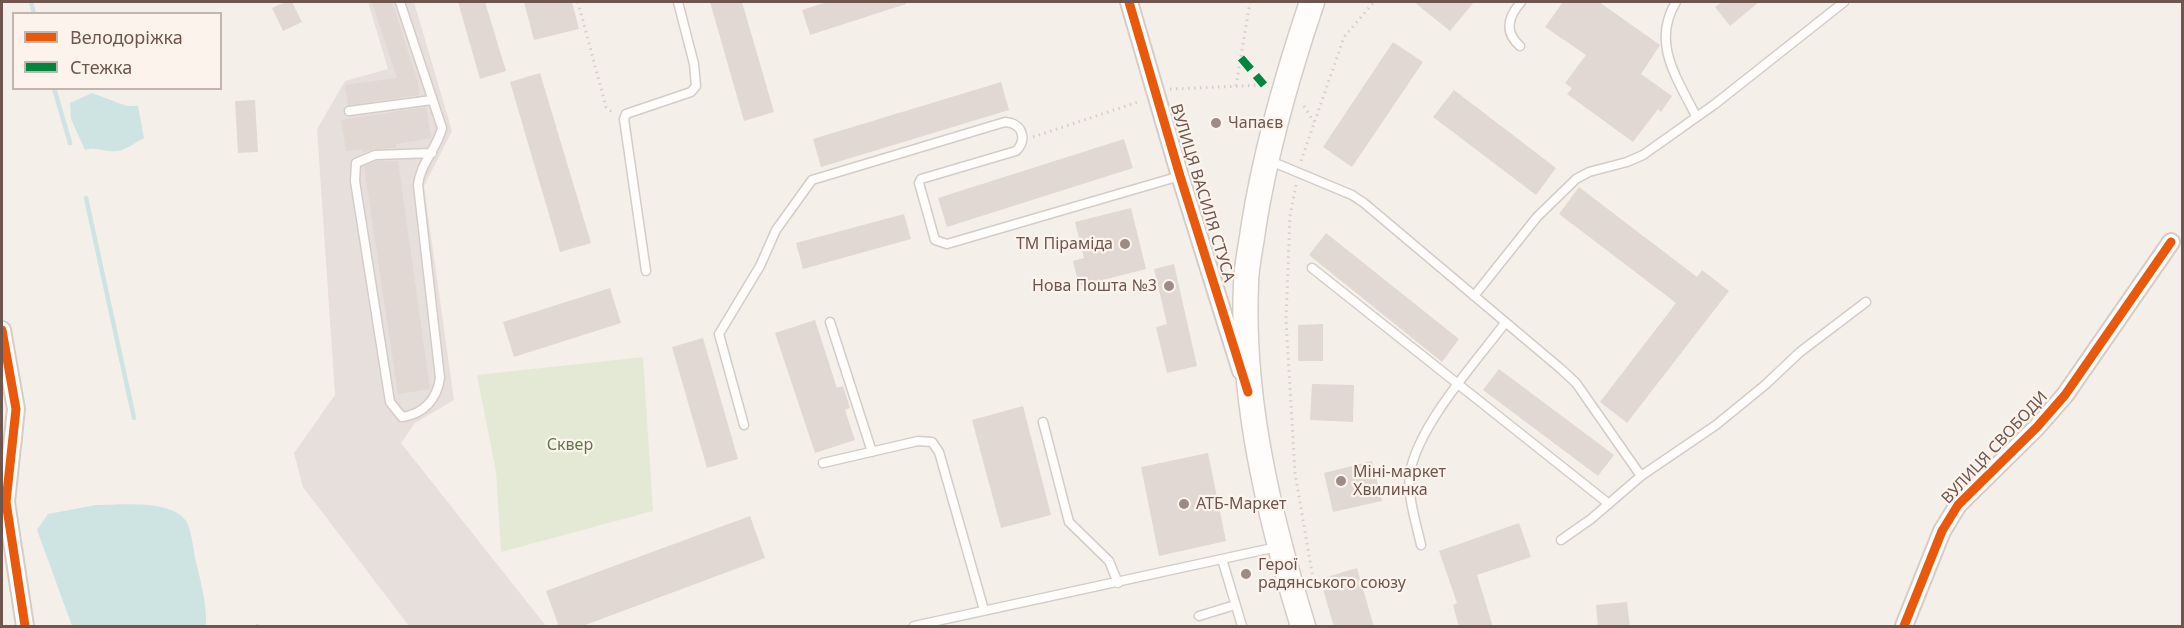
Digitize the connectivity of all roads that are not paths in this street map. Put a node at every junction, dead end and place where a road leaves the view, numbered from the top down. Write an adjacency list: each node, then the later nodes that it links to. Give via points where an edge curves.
1 (400, 2): 11 (lane)
2 (678, 2): 19 (lane, via 696,86 691,92 626,114 624,119)
3 (1129, 2): 16 (street, ВУЛИЦЯ ВАСИЛЯ СТУСА)
4 (1312, 2): 9 (main road)
5 (1322, 2): 9 (street)
6 (1521, 2): 10 (lane, via 1513,11 1509,27)
7 (1676, 2): 13 (lane, via 1668,15 1664,38 1675,73)
8 (1844, 2): 13 (lane)
9 (1303, 28): 15 (main road)
10 (1520, 46)
11 (432, 100): 12 (lane); 14 (lane, via 442,128)
12 (349, 111)
13 (1696, 116): 20 (lane, via 1643,155 1576,179 1537,218)
14 (432, 153): 14 (lane, via 375,154 356,163 355,181 390,402 402,417 421,412 430,403 438,392 440,378 418,185 419,174)
15 (1267, 159): 20 (lane, via 1352,195); 26 (main road, via 1246,282)
16 (1180, 176): 26 (street, ВУЛИЦЯ ВАСИЛЯ СТУСА); 28 (lane, via 947,244 938,242 918,186 921,179 1012,153 1023,140 1017,125 1005,122 812,180 776,230 760,266 719,334)
17 (2171, 242): 45 (street, ВУЛИЦЯ СВОБОДИ, via 2065,394 1958,505 1942,531)
18 (1312, 268): 25 (lane)
19 (646, 271)
20 (1474, 296): 23 (lane)
21 (1866, 302): 31 (lane, via 1800,352 1716,425)
22 (830, 322): 29 (lane)
23 (1505, 323): 25 (lane); 31 (lane, via 1576,383)
24 (2, 330): 41 (street, via 15,409 6,502)
25 (1458, 387): 32 (lane); 34 (lane, via 1425,432 1414,457 1410,490)
26 (1248, 392): 35 (main road)
27 (1043, 422): 37 (lane, via 1069,522 1109,561)
28 (744, 425)
29 (872, 452): 30 (lane); 39 (lane, via 925,440 936,447)
30 (823, 463)
31 (1641, 476): 32 (lane)
32 (1609, 504): 33 (lane)
33 (1561, 540)
34 (1421, 545)
35 (1280, 546): 36 (lane); 44 (main road)
36 (1222, 559): 37 (lane); 38 (lane)
37 (1118, 582): 39 (lane)
38 (1235, 605): 40 (lane); 43 (lane)
39 (984, 610): 42 (lane)
40 (1199, 616)
41 (25, 627)
42 (914, 627)
43 (1242, 627)
44 (1303, 627)
45 (1904, 627)

